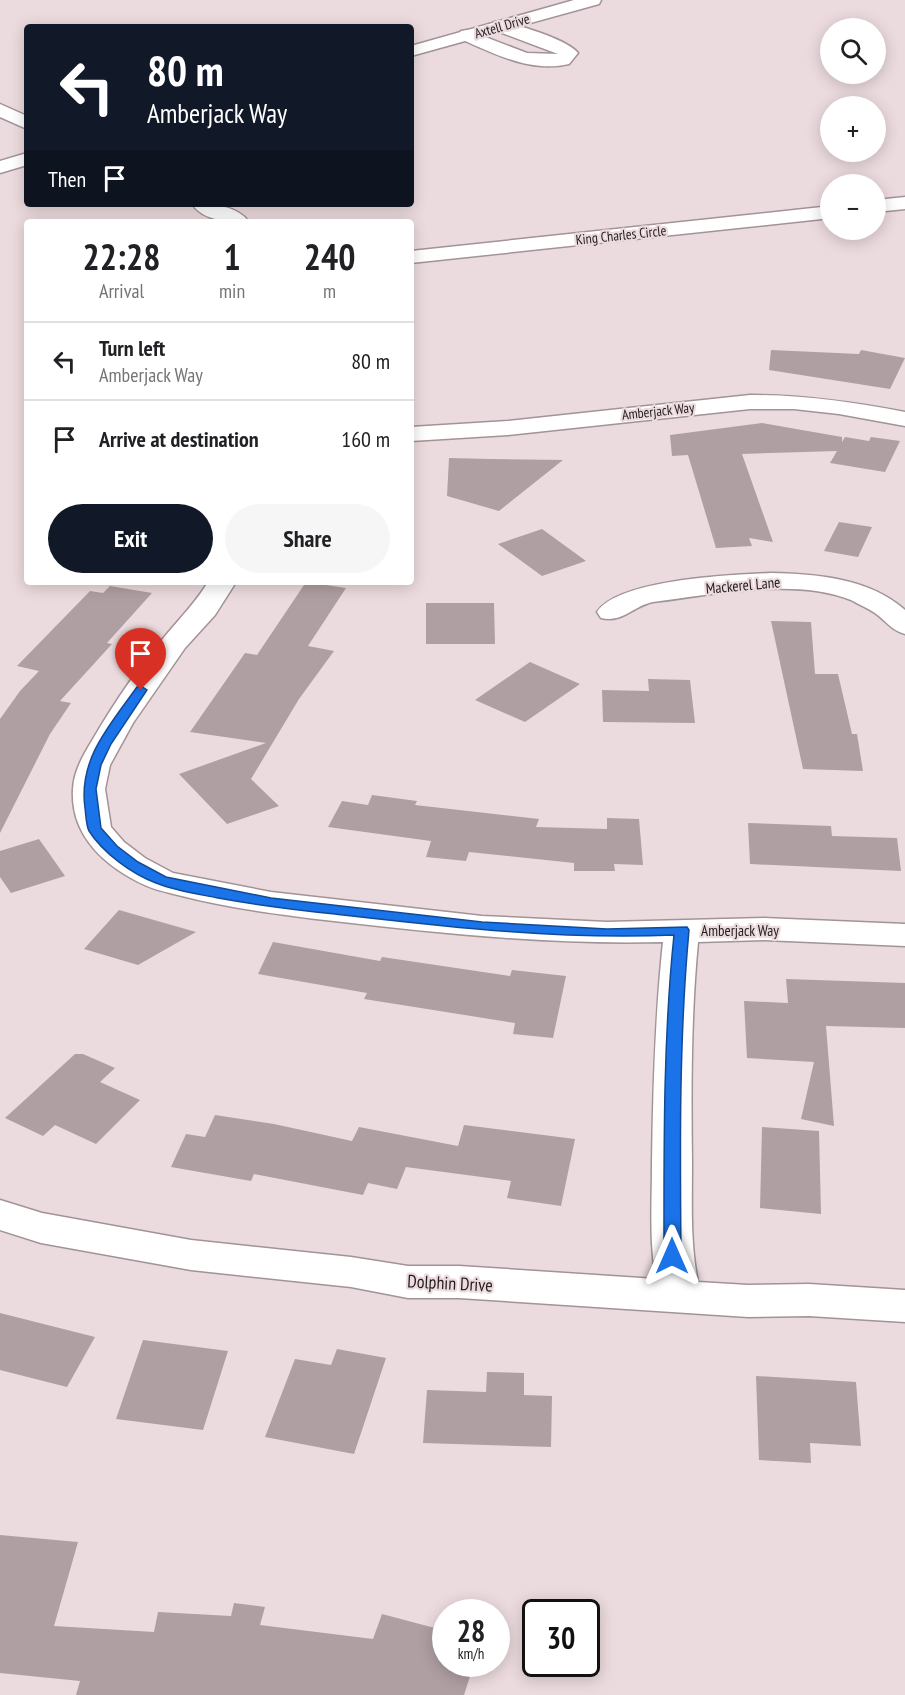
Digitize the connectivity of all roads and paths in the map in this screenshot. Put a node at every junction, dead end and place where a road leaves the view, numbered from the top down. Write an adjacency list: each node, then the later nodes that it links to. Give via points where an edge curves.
1 (593, 0): 2 (street, Axtell Drive)
2 (500, 26): 3 (street, Axtell Drive); 3 (street, via 569,53 563,60 531,60)
3 (467, 35): 4 (street, Axtell Drive)
4 (414, 50)
5 (0, 110): 6 (street)
6 (24, 122)
7 (24, 160): 8 (street)
8 (0, 167)
9 (905, 202): 10 (street)
10 (886, 205)
11 (208, 207): 13 (street)
12 (820, 213): 14 (street, King Charles Circle)
13 (233, 219)
14 (414, 257)
15 (905, 419): 16 (street, Amberjack Way, via 805,403 750,402 508,428)
16 (414, 434)
17 (220, 585): 20 (street, Amberjack Way, via 118,722 94,765 89,789 95,828 112,849 133,865 161,880 271,903 482,927 607,933)
18 (611, 612): 19 (street, Mackerel Lane, via 634,598 785,580 864,596)
19 (905, 625)
20 (682, 930): 21 (street, Amberjack Way); 23 (street, via 675,996 672,1138 672,1256)
21 (905, 935)
22 (0, 1215): 23 (street, Dolphin Drive, via 40,1228 191,1255 300,1269 351,1272 408,1282)
23 (680, 1297): 24 (street, Dolphin Drive)
24 (905, 1306)

